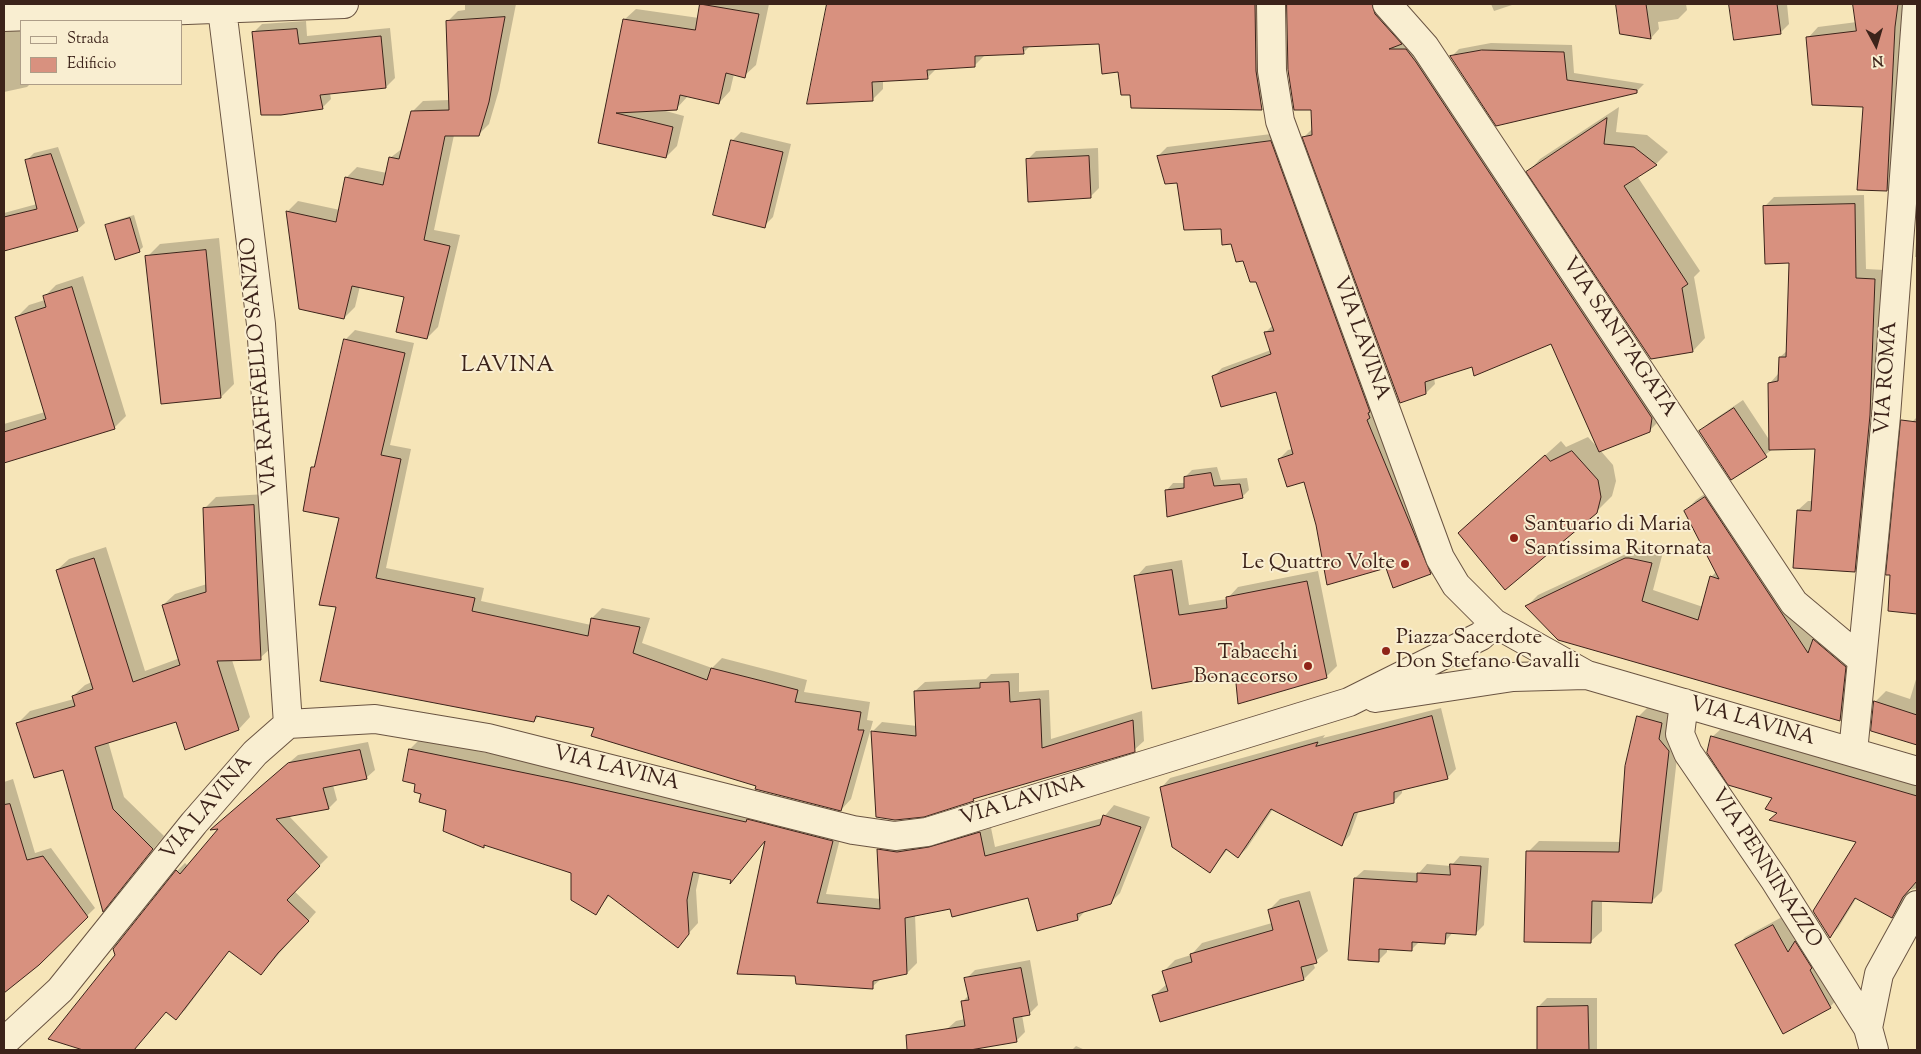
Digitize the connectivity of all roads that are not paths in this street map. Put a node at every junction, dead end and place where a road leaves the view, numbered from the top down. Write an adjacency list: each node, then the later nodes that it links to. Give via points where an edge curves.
1 (344, 4): 6 (street)
2 (1271, 4): 8 (street, VIA LAVINA)
3 (1282, 4): 8 (street)
4 (1387, 4): 10 (street, VIA SANT'AGATA, via 1425,48 1794,603)
5 (1917, 4): 10 (street, VIA ROMA, via 1886,416)
6 (222, 8): 7 (street); 14 (street, VIA RAFFAELLO SANZIO, via 261,324)
7 (4, 17)
8 (1272, 35): 9 (street, VIA LAVINA, via 1272,71 1280,120 1437,548 1456,585)
9 (1494, 623): 11 (street, VIA LAVINA); 12 (street, VIA LAVINA, via 1481,636)
10 (1862, 660): 15 (street, VIA ROMA)
11 (1587, 675): 12 (street, VIA LAVINA, via 1513,677); 13 (street, VIA LAVINA)
12 (1349, 702): 14 (street, VIA LAVINA, via 927,832 895,836 853,830 488,738 375,719)
13 (1684, 704): 15 (street, VIA LAVINA); 18 (street, VIA PENNINAZZO, via 1680,734 1688,753 1774,878)
14 (288, 724): 19 (street, VIA LAVINA, via 256,753 194,823 60,990)
15 (1853, 752): 16 (street, VIA LAVINA)
16 (1917, 771)
17 (1917, 905): 18 (street, VIA PENNINAZZO, via 1879,974)
18 (1871, 1039)
19 (4, 1042)

